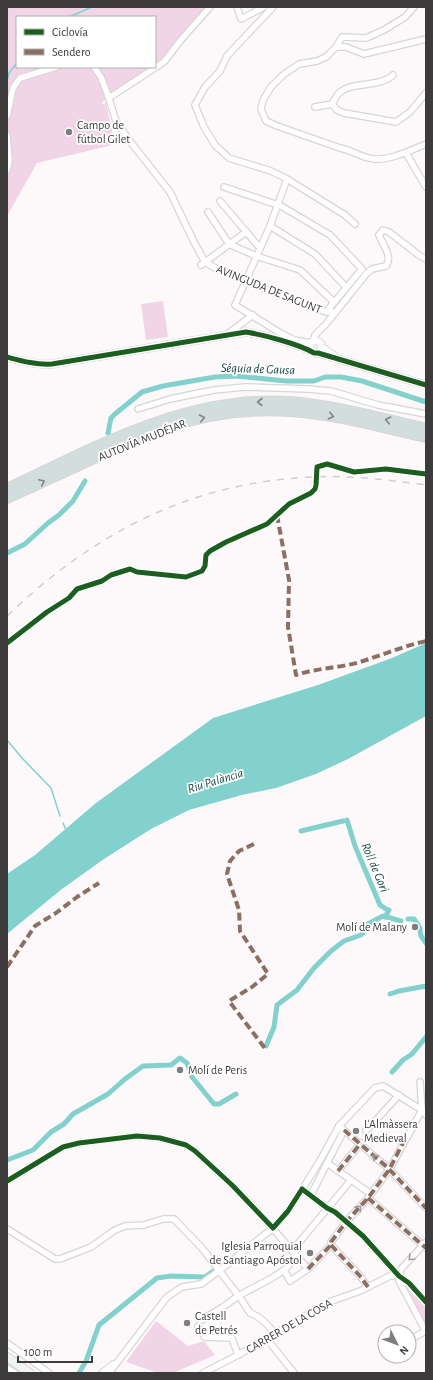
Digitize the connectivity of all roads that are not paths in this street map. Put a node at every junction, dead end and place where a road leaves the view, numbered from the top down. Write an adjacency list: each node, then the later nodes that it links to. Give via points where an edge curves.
1 (210, 7): 8 (street, via 164,62)
2 (237, 7): 3 (street, via 241,19)
3 (264, 7)
4 (273, 7): 22 (street, via 227,56 220,71 205,87 195,105 215,145 229,158 271,171)
5 (414, 7): 7 (street, via 405,17 366,38 342,36)
6 (426, 39): 7 (street, via 364,54 346,47)
7 (336, 47): 20 (street, via 326,57 299,64 271,87 261,109 266,121 369,158 378,159)
8 (156, 67)
9 (53, 68): 17 (street, via 20,78 13,88)
10 (95, 68): 14 (street)
11 (155, 68): 14 (street, via 112,96)
12 (393, 75): 15 (street, via 375,83 345,89 338,94)
13 (426, 93): 15 (street, via 410,112 396,122 344,113)
14 (108, 96): 35 (street, via 116,121 170,192)
15 (332, 104): 16 (street)
16 (315, 107)
17 (7, 116)
18 (7, 135): 21 (street, via 10,161)
19 (426, 144): 20 (street)
20 (406, 153): 24 (street)
21 (7, 170)
22 (287, 179): 26 (street); 28 (street, via 346,215)
23 (224, 187): 26 (street)
24 (426, 187)
25 (220, 200): 30 (street)
26 (278, 205): 29 (street); 37 (street, via 330,235 362,269)
27 (208, 212): 31 (street)
28 (355, 224)
29 (270, 226): 32 (street); 37 (street, via 315,254)
30 (246, 232): 31 (street); 32 (street)
31 (229, 244): 33 (street); 35 (street)
32 (260, 248): 33 (street)
33 (256, 256): 36 (street); 38 (street, via 300,270)
34 (426, 259): 40 (street, via 383,230 379,235 389,262 386,266 372,269 367,273)
35 (203, 264): 36 (street, AVINGUDA DE SAGUNT)
36 (245, 281): 39 (street, AVINGUDA DE SAGUNT); 41 (street, via 235,305)
37 (346, 287): 38 (street)
38 (334, 302): 39 (street)
39 (326, 312): 40 (street, AVINGUDA DE SAGUNT)
40 (334, 312): 43 (street)
41 (253, 315): 42 (street); 43 (street, via 294,340)
42 (226, 336): 43 (street, via 246,332 290,344); 44 (street, via 42,365)
43 (315, 346): 45 (street, via 340,359)
44 (7, 357)
45 (426, 385)
46 (138, 409): 47 (street, via 170,399 245,387 331,392 378,405)
47 (426, 414)
48 (426, 429): 50 (highway, AUTOVÍA MUDÉJAR, one-way to 50, via 324,406 288,402 219,406 157,421)
49 (426, 438): 51 (highway, AUTOVÍA MUDÉJAR, one-way to 49, via 162,429 221,414 255,410 324,414)
50 (7, 489)
51 (7, 498)
52 (420, 1082): 54 (street)
53 (399, 1095): 54 (street); 56 (street, via 383,1086 375,1088); 58 (street)
54 (422, 1110): 55 (street); 61 (street)
55 (426, 1115)
56 (339, 1126): 57 (street); 65 (street)
57 (344, 1130): 59 (street); 60 (street)
58 (366, 1131)
59 (361, 1144): 61 (street, one-way to 59); 62 (street)
60 (327, 1163): 62 (street); 66 (street)
61 (389, 1170): 67 (street); 69 (street)
62 (338, 1171): 63 (street)
63 (351, 1180): 67 (street); 68 (street)
64 (7, 1181): 72 (street, via 63,1147 137,1136 160,1138 186,1145 195,1151)
65 (302, 1189): 66 (street); 72 (street)
66 (311, 1195): 68 (street)
67 (370, 1196): 70 (street, one-way to 67); 74 (street)
68 (327, 1208): 70 (street); 75 (street)
69 (426, 1208)
70 (347, 1221): 73 (street); 80 (street, via 364,1236)
71 (7, 1228): 79 (street, via 55,1259 60,1259 91,1247 114,1230 125,1226 174,1219 202,1248)
72 (273, 1228): 75 (street); 79 (street)
73 (331, 1245): 77 (street); 81 (street)
74 (425, 1246): 80 (street, one-way to 80, via 401,1269)
75 (292, 1251): 76 (street)
76 (298, 1257): 77 (street); 78 (street)
77 (308, 1269): 78 (street, via 290,1281)
78 (284, 1270): 84 (street)
79 (219, 1271): 84 (street); 93 (street, via 201,1284 182,1287 167,1297)
80 (399, 1276): 81 (street, CARRER DE LA COSA, via 390,1276); 82 (street); 83 (street)
81 (368, 1287): 87 (street, CARRER DE LA COSA, via 328,1302)
82 (413, 1288): 83 (street); 85 (street)
83 (405, 1293): 86 (street)
84 (238, 1296): 87 (street, via 250,1313 269,1326); 91 (street, via 199,1323 205,1337 232,1338)
85 (426, 1302)
86 (426, 1331): 88 (street)
87 (275, 1334): 89 (street, CARRER DE LA COSA)
88 (417, 1336)
89 (267, 1339): 91 (street, CARRER DE LA COSA); 101 (street)
90 (7, 1343): 97 (street)
91 (238, 1355): 100 (street, CARRER DE LA COSA)
92 (7, 1357): 96 (main road)
93 (121, 1358): 98 (street); 99 (street)
94 (7, 1368): 95 (street)
95 (15, 1373)
96 (30, 1373)
97 (49, 1373)
98 (102, 1373)
99 (109, 1373)
100 (203, 1373)
101 (294, 1373)

